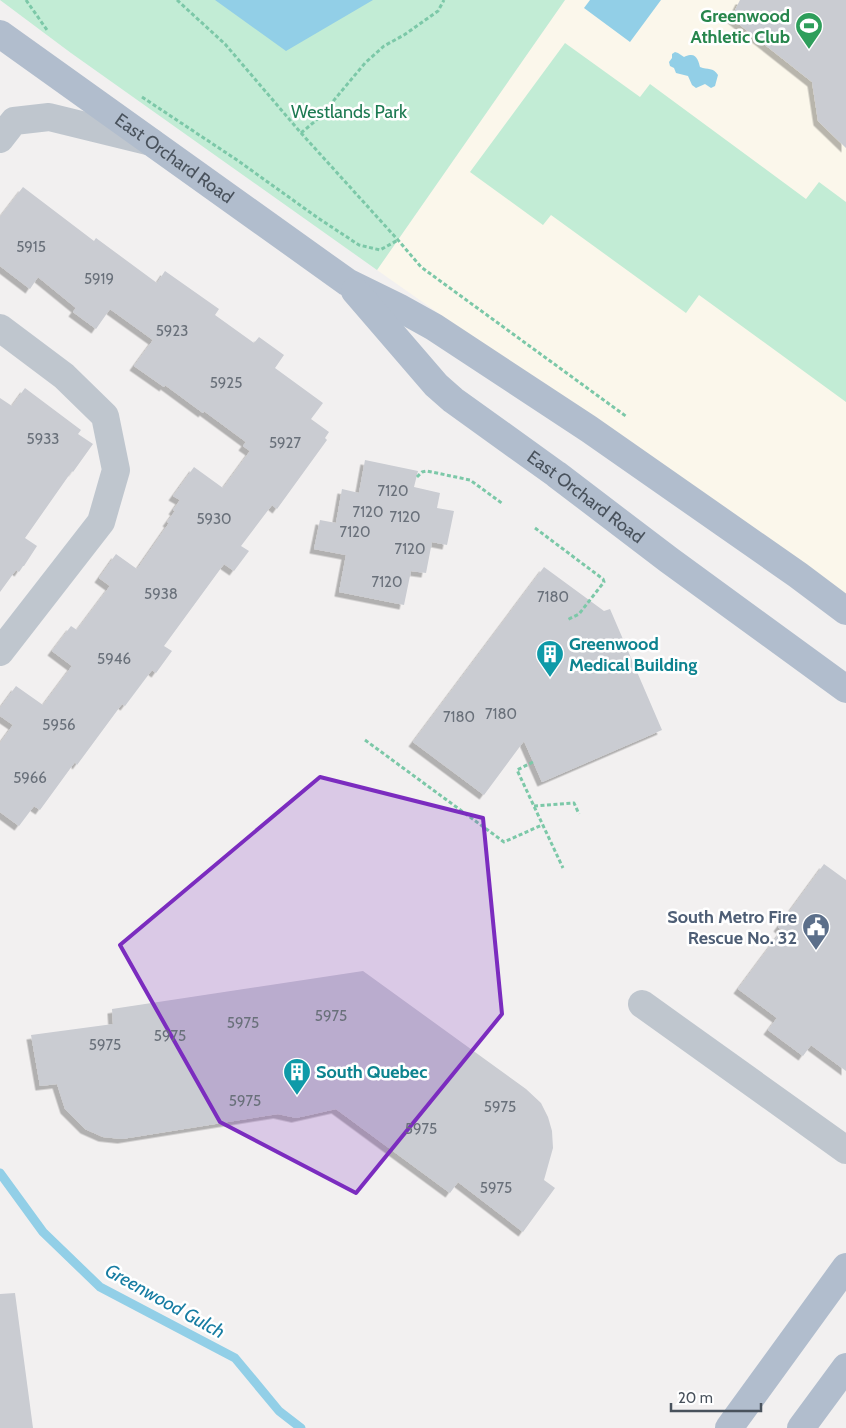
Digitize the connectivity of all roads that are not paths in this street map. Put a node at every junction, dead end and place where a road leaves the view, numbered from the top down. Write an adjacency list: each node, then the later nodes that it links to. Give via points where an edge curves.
1 (0, 34): 3 (main road, East Orchard Road)
2 (0, 139): 3 (street, via 14,121 49,116)
3 (151, 142): 4 (main road, East Orchard Road)
4 (347, 282): 6 (main road, East Orchard Road, via 434,327 589,429); 8 (main road, East Orchard Road, via 436,385 453,400)
5 (0, 328): 7 (street, via 64,376 105,416 116,470 101,522)
6 (846, 611)
7 (0, 652)
8 (846, 688)
9 (642, 1004): 10 (street)
10 (846, 1150)
11 (846, 1267): 13 (main road)
12 (846, 1367): 14 (main road)
13 (728, 1428)
14 (801, 1428)

